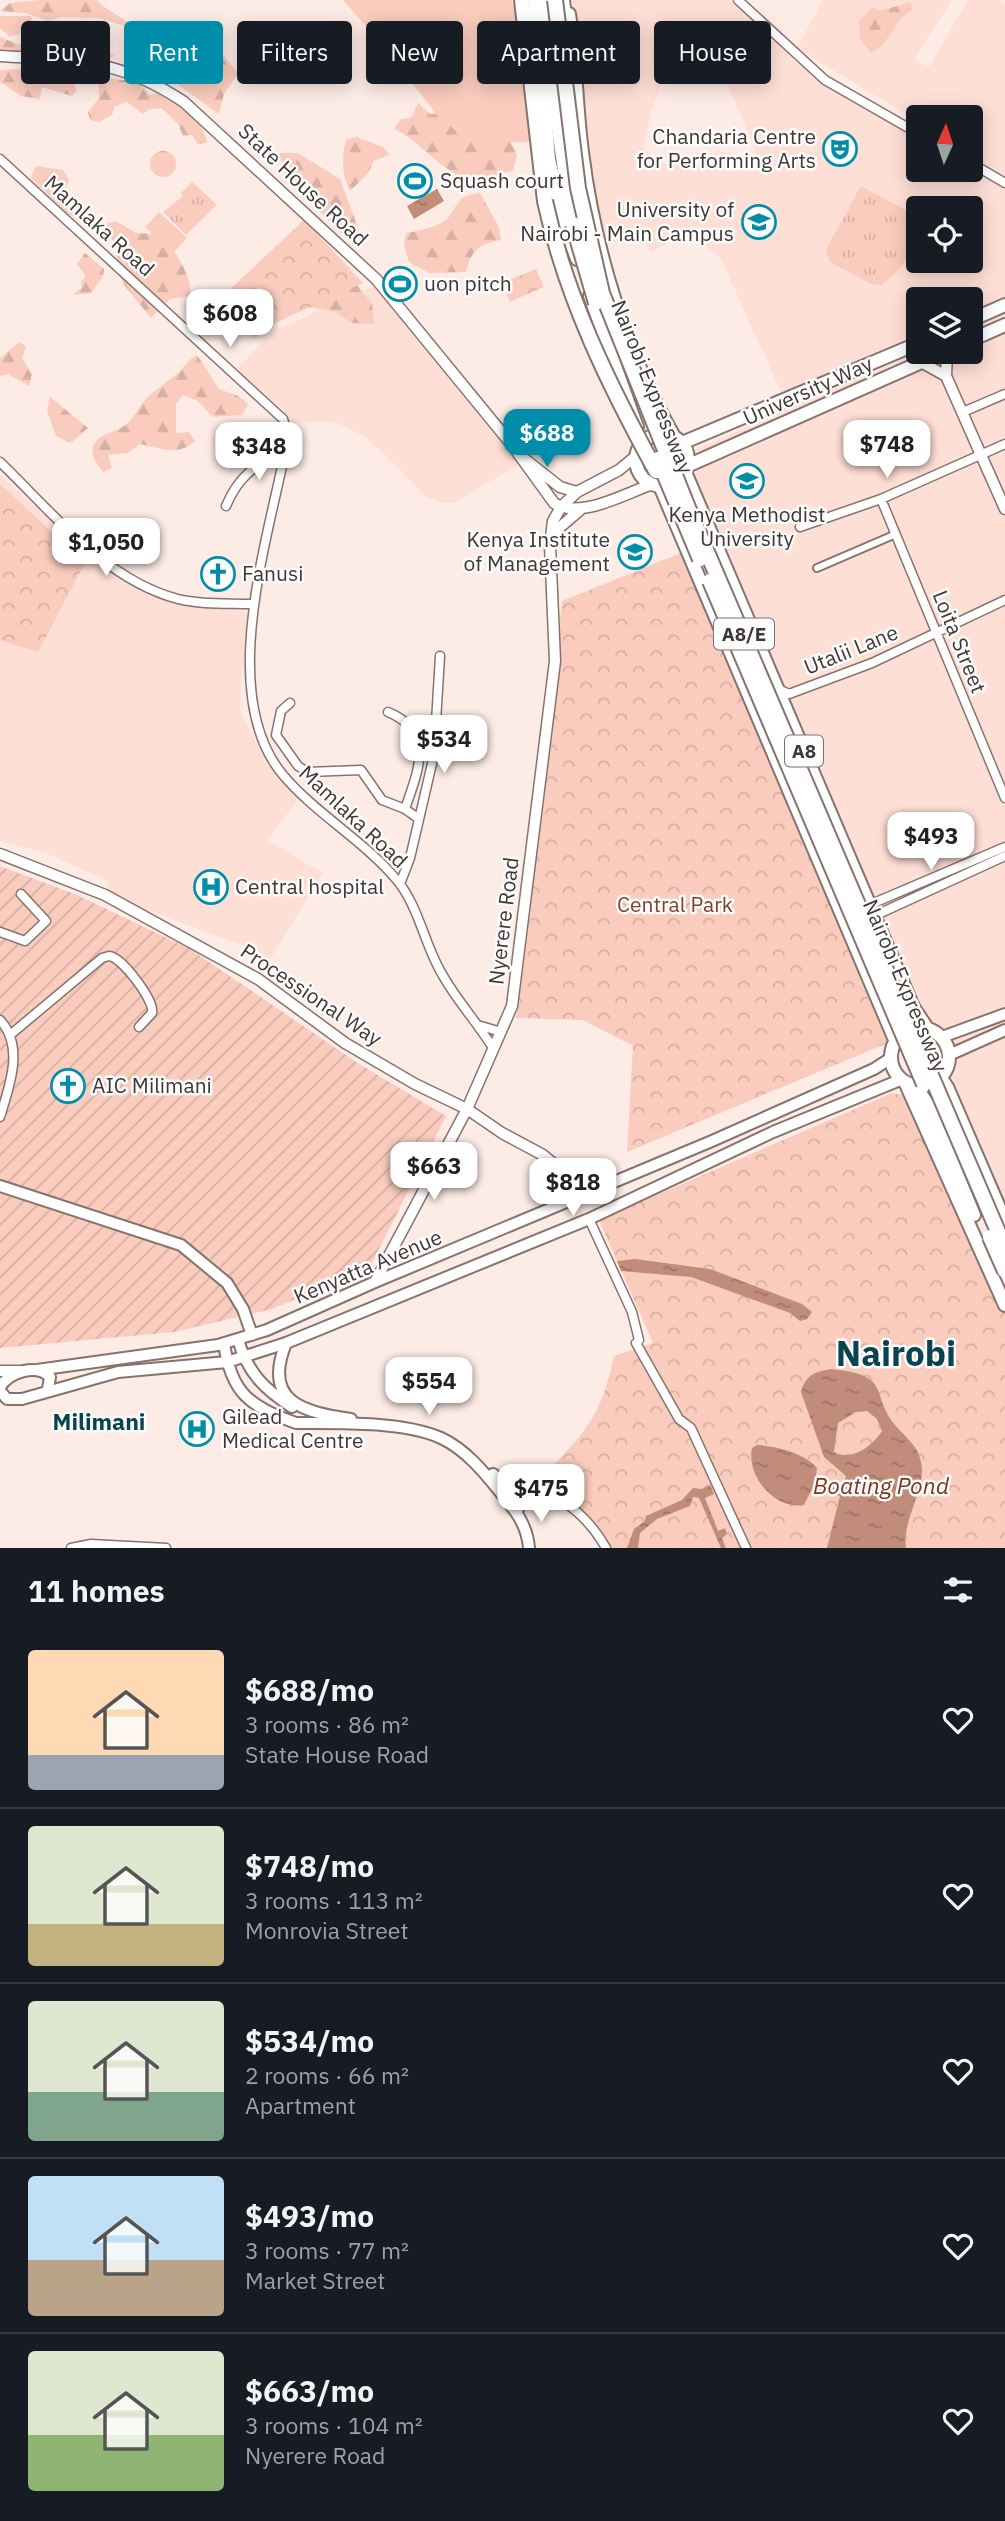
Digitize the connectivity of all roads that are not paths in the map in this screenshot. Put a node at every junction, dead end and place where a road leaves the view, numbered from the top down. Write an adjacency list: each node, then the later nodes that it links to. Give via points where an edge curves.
1 (522, 0): 42 (highway, bridge, via 545,201 562,265 587,334)
2 (535, 0): 30 (highway, A8, via 549,159 592,303 632,408 638,429)
3 (545, 0): 42 (highway, Nairobi Expressway / A8/E, bridge, via 573,223 590,287)
4 (555, 0): 7 (highway, Nairobi Expressway / A8/E, bridge)
5 (565, 0): 8 (highway, bridge); 26 (highway, A8, via 593,213 635,351)
6 (738, 0): 11 (street, via 825,80)
7 (558, 21)
8 (565, 21)
9 (0, 57): 28 (street, State House Road, via 113,66 155,83 184,102 376,279)
10 (566, 84): 88 (highway, Nairobi Expressway / A8/E, bridge, via 569,132 587,236 623,350)
11 (906, 127)
12 (2, 164): 29 (street, Mamlaka Road, via 279,413 287,433)
13 (984, 171): 14 (street)
14 (1005, 183)
15 (1005, 305): 16 (highway)
16 (983, 315)
17 (1005, 325): 18 (highway)
18 (983, 335)
19 (906, 348): 26 (highway, University Way)
20 (917, 364): 33 (highway, University Way)
21 (925, 364): 23 (street)
22 (946, 364): 23 (street)
23 (946, 376): 25 (street)
24 (1005, 394): 25 (street)
25 (963, 412): 31 (street)
26 (677, 439): 30 (highway, via 650,436); 33 (highway, A8, via 688,457)
27 (1005, 444): 31 (street)
28 (515, 450): 35 (street, State House Road, via 560,487); 36 (street, State House Road)
29 (285, 452): 38 (street, via 250,470); 49 (street, Mamlaka Road)
30 (637, 452): 34 (highway, A8, via 641,476); 35 (street, via 613,474)
31 (983, 453): 37 (street); 41 (street)
32 (0, 462): 49 (street, via 89,548 146,587 193,602)
33 (686, 469): 34 (highway, via 675,482); 52 (highway, A8)
34 (657, 485): 40 (street); 74 (highway, A8)
35 (577, 492): 39 (street)
36 (547, 496): 39 (street, State House Road); 43 (street)
37 (881, 499): 44 (street); 46 (street, Loita Street)
38 (226, 506)
39 (561, 507): 40 (street); 43 (street, Nyerere Road)
40 (581, 509): 45 (street)
41 (1005, 509)
42 (678, 512): 89 (highway, Nairobi Expressway / A8/E, bridge)
43 (554, 521): 45 (street, Nyerere Road)
44 (800, 527)
45 (551, 534): 71 (street, Nyerere Road, via 555,661 550,717 512,1006)
46 (896, 534): 47 (street); 50 (street, Loita Street)
47 (817, 568)
48 (1005, 600): 50 (street, Utalii Lane)
49 (253, 604): 61 (street, Mamlaka Road, via 251,707 275,762 290,783)
50 (937, 632): 52 (street, Utalii Lane, via 789,694); 55 (street, Loita Street)
51 (440, 656): 57 (street, via 434,755)
52 (778, 690): 63 (highway, A8)
53 (290, 703): 56 (street, via 281,711 276,735 298,766 313,773 361,770 382,800)
54 (388, 712): 56 (street, via 409,723 418,745 418,770)
55 (1005, 798)
56 (405, 808): 57 (street)
57 (419, 819): 61 (street)
58 (1005, 847): 63 (street)
59 (0, 855): 80 (street, Processional Way, via 105,895 186,937 267,986 345,1043)
60 (1005, 856): 63 (street)
61 (400, 884): 67 (street, Mamlaka Road, via 442,976)
62 (21, 894): 64 (street, via 46,921 25,941)
63 (872, 910): 69 (highway, A8, via 913,1007)
64 (0, 932)
65 (1005, 1014): 73 (main road)
66 (0, 1020): 72 (street)
67 (481, 1026): 71 (street); 75 (street, Mamlaka Road)
68 (139, 1027): 72 (street, via 152,1013 153,1004 120,961 109,956)
69 (927, 1028): 73 (highway, A8); 74 (highway, via 911,1029)
70 (1005, 1030): 76 (main road)
71 (501, 1032): 75 (street, Nyerere Road)
72 (10, 1035): 81 (street, via 13,1068)
73 (942, 1037): 76 (highway)
74 (895, 1040): 77 (highway)
75 (493, 1048): 80 (street, Nyerere Road)
76 (949, 1055): 78 (highway)
77 (891, 1058): 79 (highway); 82 (main road, Kenyatta Avenue)
78 (940, 1077): 79 (highway, via 933,1083); 87 (highway)
79 (907, 1083): 83 (main road, Kenyatta Avenue, via 773,1132); 91 (highway, via 929,1106); 92 (highway)
80 (467, 1109): 85 (street, Processional Way, via 555,1164); 90 (street, Nyerere Road)
81 (0, 1117)
82 (684, 1153): 83 (main road); 85 (main road, Kenyatta Avenue)
83 (692, 1170): 86 (main road, Kenyatta Avenue)
84 (0, 1186): 93 (main road, via 181,1245 227,1283)
85 (579, 1198): 90 (main road, Kenyatta Avenue)
86 (589, 1219): 96 (main road, Kenyatta Avenue); 116 (street, via 632,1312 637,1342 679,1419 691,1427)
87 (1005, 1220)
88 (1005, 1248)
89 (1005, 1272)
90 (375, 1282): 93 (main road, Kenyatta Avenue)
91 (1005, 1289)
92 (1005, 1305)
93 (252, 1335): 94 (main road, Kenyatta Avenue)
94 (238, 1339): 95 (main road, Kenyatta Avenue); 98 (main road)
95 (224, 1343): 97 (main road, Kenyatta Avenue); 99 (main road)
96 (286, 1343): 98 (main road, Kenyatta Avenue); 110 (main road, via 276,1368 277,1379 287,1396 312,1413 425,1426 447,1434 459,1440)
97 (145, 1355): 100 (main road); 101 (main road, Kenyatta Avenue)
98 (243, 1357): 99 (main road, Kenyatta Avenue); 108 (main road, via 264,1388)
99 (227, 1362): 100 (main road, Kenyatta Avenue); 108 (main road, via 234,1384 243,1394 296,1423)
100 (146, 1369): 105 (main road, Kenyatta Avenue)
101 (37, 1370): 103 (main road, Kenyatta Avenue); 105 (main road, via 50,1377)
102 (0, 1371): 103 (street)
103 (24, 1371): 104 (main road)
104 (0, 1387): 106 (main road, via 4,1397)
105 (48, 1389): 106 (main road, Kenyatta Avenue)
106 (14, 1400): 107 (main road, Kenyatta Avenue)
107 (0, 1408)
108 (318, 1423): 110 (main road, via 435,1436 471,1460)
109 (537, 1491): 110 (street); 111 (street); 115 (street, via 571,1507)
110 (507, 1493): 111 (main road)
111 (517, 1511): 114 (main road, via 528,1533)
112 (71, 1548): 113 (street, via 91,1544)
113 (166, 1548)
114 (529, 1548)
115 (606, 1548)
116 (746, 1548)

